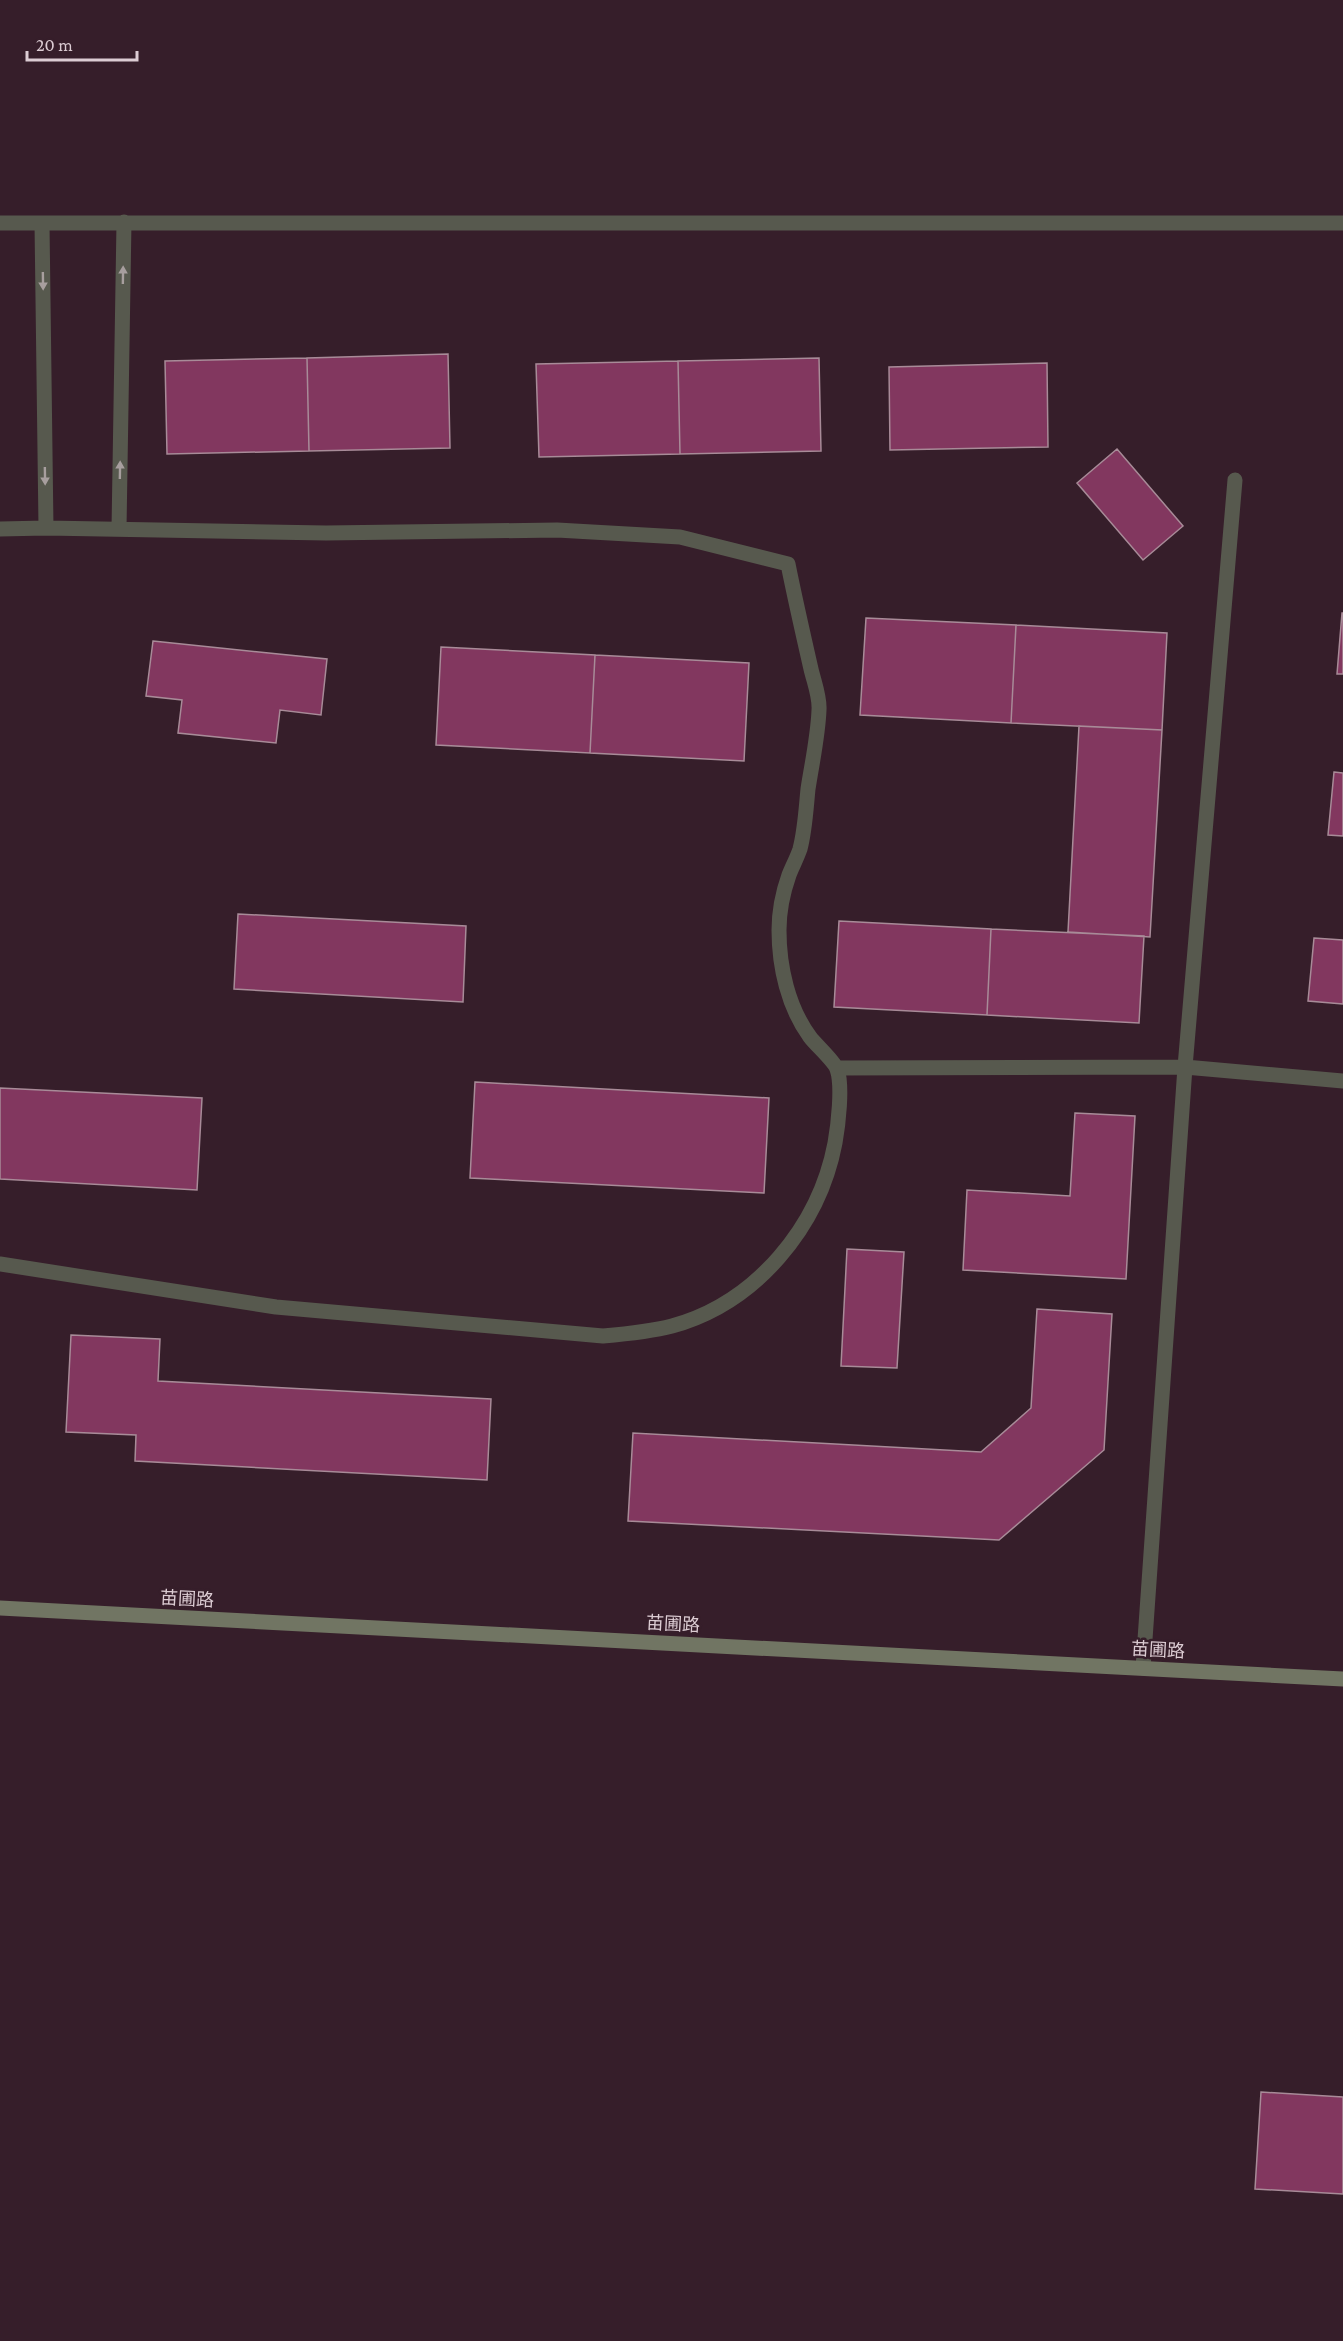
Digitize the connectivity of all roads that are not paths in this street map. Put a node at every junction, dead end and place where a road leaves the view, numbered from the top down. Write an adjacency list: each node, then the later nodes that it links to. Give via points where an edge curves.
1 (124, 222): 3 (street); 4 (street); 8 (street, one-way to 1)
2 (0, 223): 3 (street)
3 (42, 223): 6 (street, one-way to 6)
4 (1343, 223)
5 (1235, 480): 9 (street)
6 (45, 528): 7 (street); 8 (street)
7 (0, 529)
8 (119, 529): 10 (street, via 326,533 557,530 680,537 788,564 820,708 800,850 782,902 780,956 794,1008 810,1037)
9 (1185, 1067): 10 (street); 11 (street); 14 (street)
10 (837, 1068): 12 (street, via 839,1100 832,1163 806,1222 781,1256 739,1295 674,1326 603,1336 276,1307)
11 (1343, 1081)
12 (0, 1264)
13 (0, 1608): 14 (street, 苗圃路)
14 (1143, 1668): 15 (street, 苗圃路)
15 (1343, 1679)

